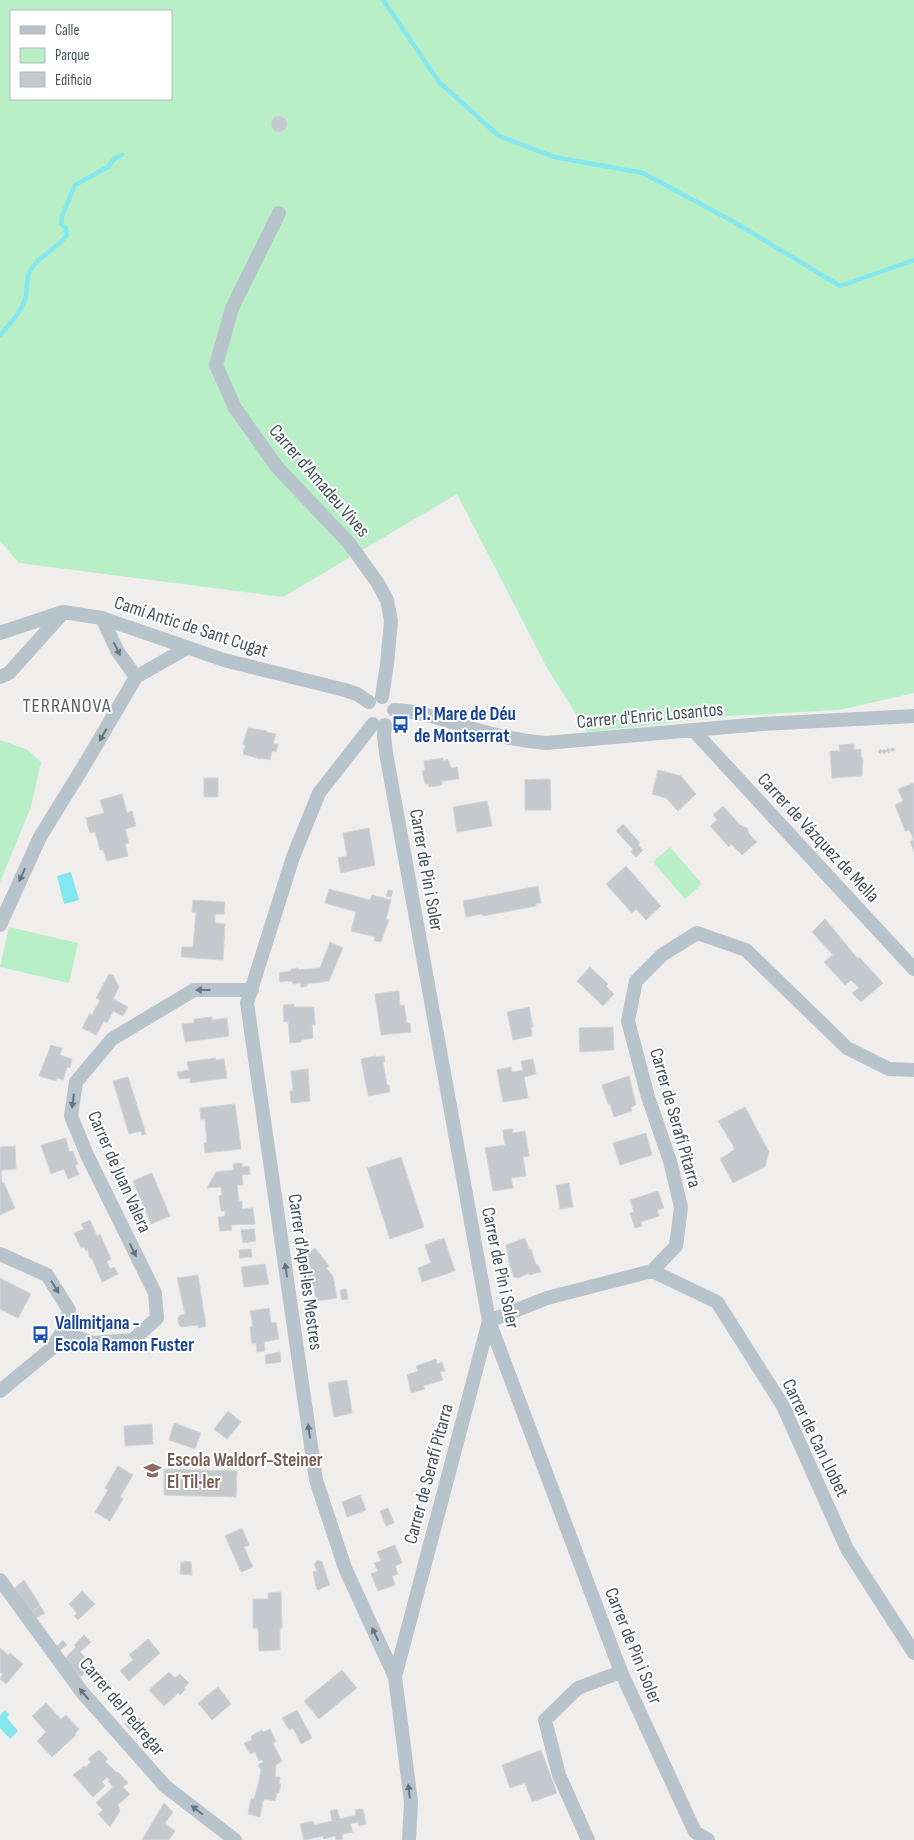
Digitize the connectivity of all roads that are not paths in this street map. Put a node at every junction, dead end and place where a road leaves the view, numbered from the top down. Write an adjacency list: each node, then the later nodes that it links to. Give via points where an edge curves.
1 (279, 213): 8 (street, Carrer d'Amadeu Vives, via 232,308 216,365 235,408 277,466 349,543 387,600 391,621 387,664)
2 (63, 612): 3 (street, Camí Antic de Sant Cugat); 4 (street, Camí Antic de Sant Cugat); 6 (street, via 9,673)
3 (102, 618): 5 (street, Camí Antic de Sant Cugat); 7 (street, one-way to 7, via 118,652)
4 (0, 633)
5 (187, 648): 7 (street); 8 (street, Camí Antic de Sant Cugat)
6 (0, 677)
7 (136, 677): 13 (street, one-way to 13, via 40,837)
8 (376, 699): 9 (street, via 390,702); 11 (street, via 366,712 368,719)
9 (394, 710): 11 (street, via 393,717); 12 (street, Carrer d'Enric Losantos, via 423,713 512,740 538,742)
10 (914, 716): 12 (street, Carrer d'Enric Losantos)
11 (379, 724): 15 (street, Carrer d'Apel·les Mestres, via 319,793 293,857); 19 (street, Carrer de Pin i Soler, via 384,736)
12 (694, 731): 14 (street, Carrer de Vázquez de Mella)
13 (0, 925)
14 (914, 969)
15 (252, 990): 20 (street, Carrer de Juan Valera, one-way to 20, via 194,990 112,1039 76,1082 71,1116 87,1156 155,1293 156,1318 133,1340 93,1343); 25 (street, Carrer d'Apel·les Mestres, one-way to 15, via 345,1568 316,1480 247,1003)
16 (914, 1070): 18 (street, Carrer de Serafí Pitarra, via 888,1069 847,1048 746,950 697,933 662,955 636,981 628,1021 681,1207 676,1246)
17 (0, 1254): 20 (street, one-way to 20, via 47,1275 69,1310)
18 (652, 1272): 19 (street, via 547,1298); 23 (street, Carrer de Can Llobet, via 717,1302 783,1406 847,1549)
19 (489, 1322): 24 (street, Carrer de Pin i Soler); 25 (street, Carrer de Serafí Pitarra)
20 (62, 1332): 21 (street, via 51,1349)
21 (0, 1391)
22 (0, 1580): 26 (street, Carrer del Pedregar, one-way to 22, via 165,1786 82,1692)
23 (914, 1654)
24 (621, 1672): 28 (street, via 578,1688 545,1720 559,1776); 29 (street, Carrer de Pin i Soler, via 695,1832)
25 (395, 1677): 27 (street, Carrer d'Apel·les Mestres, one-way to 25, via 411,1802)
26 (235, 1840)
27 (409, 1840)
28 (588, 1840)
29 (708, 1840)

